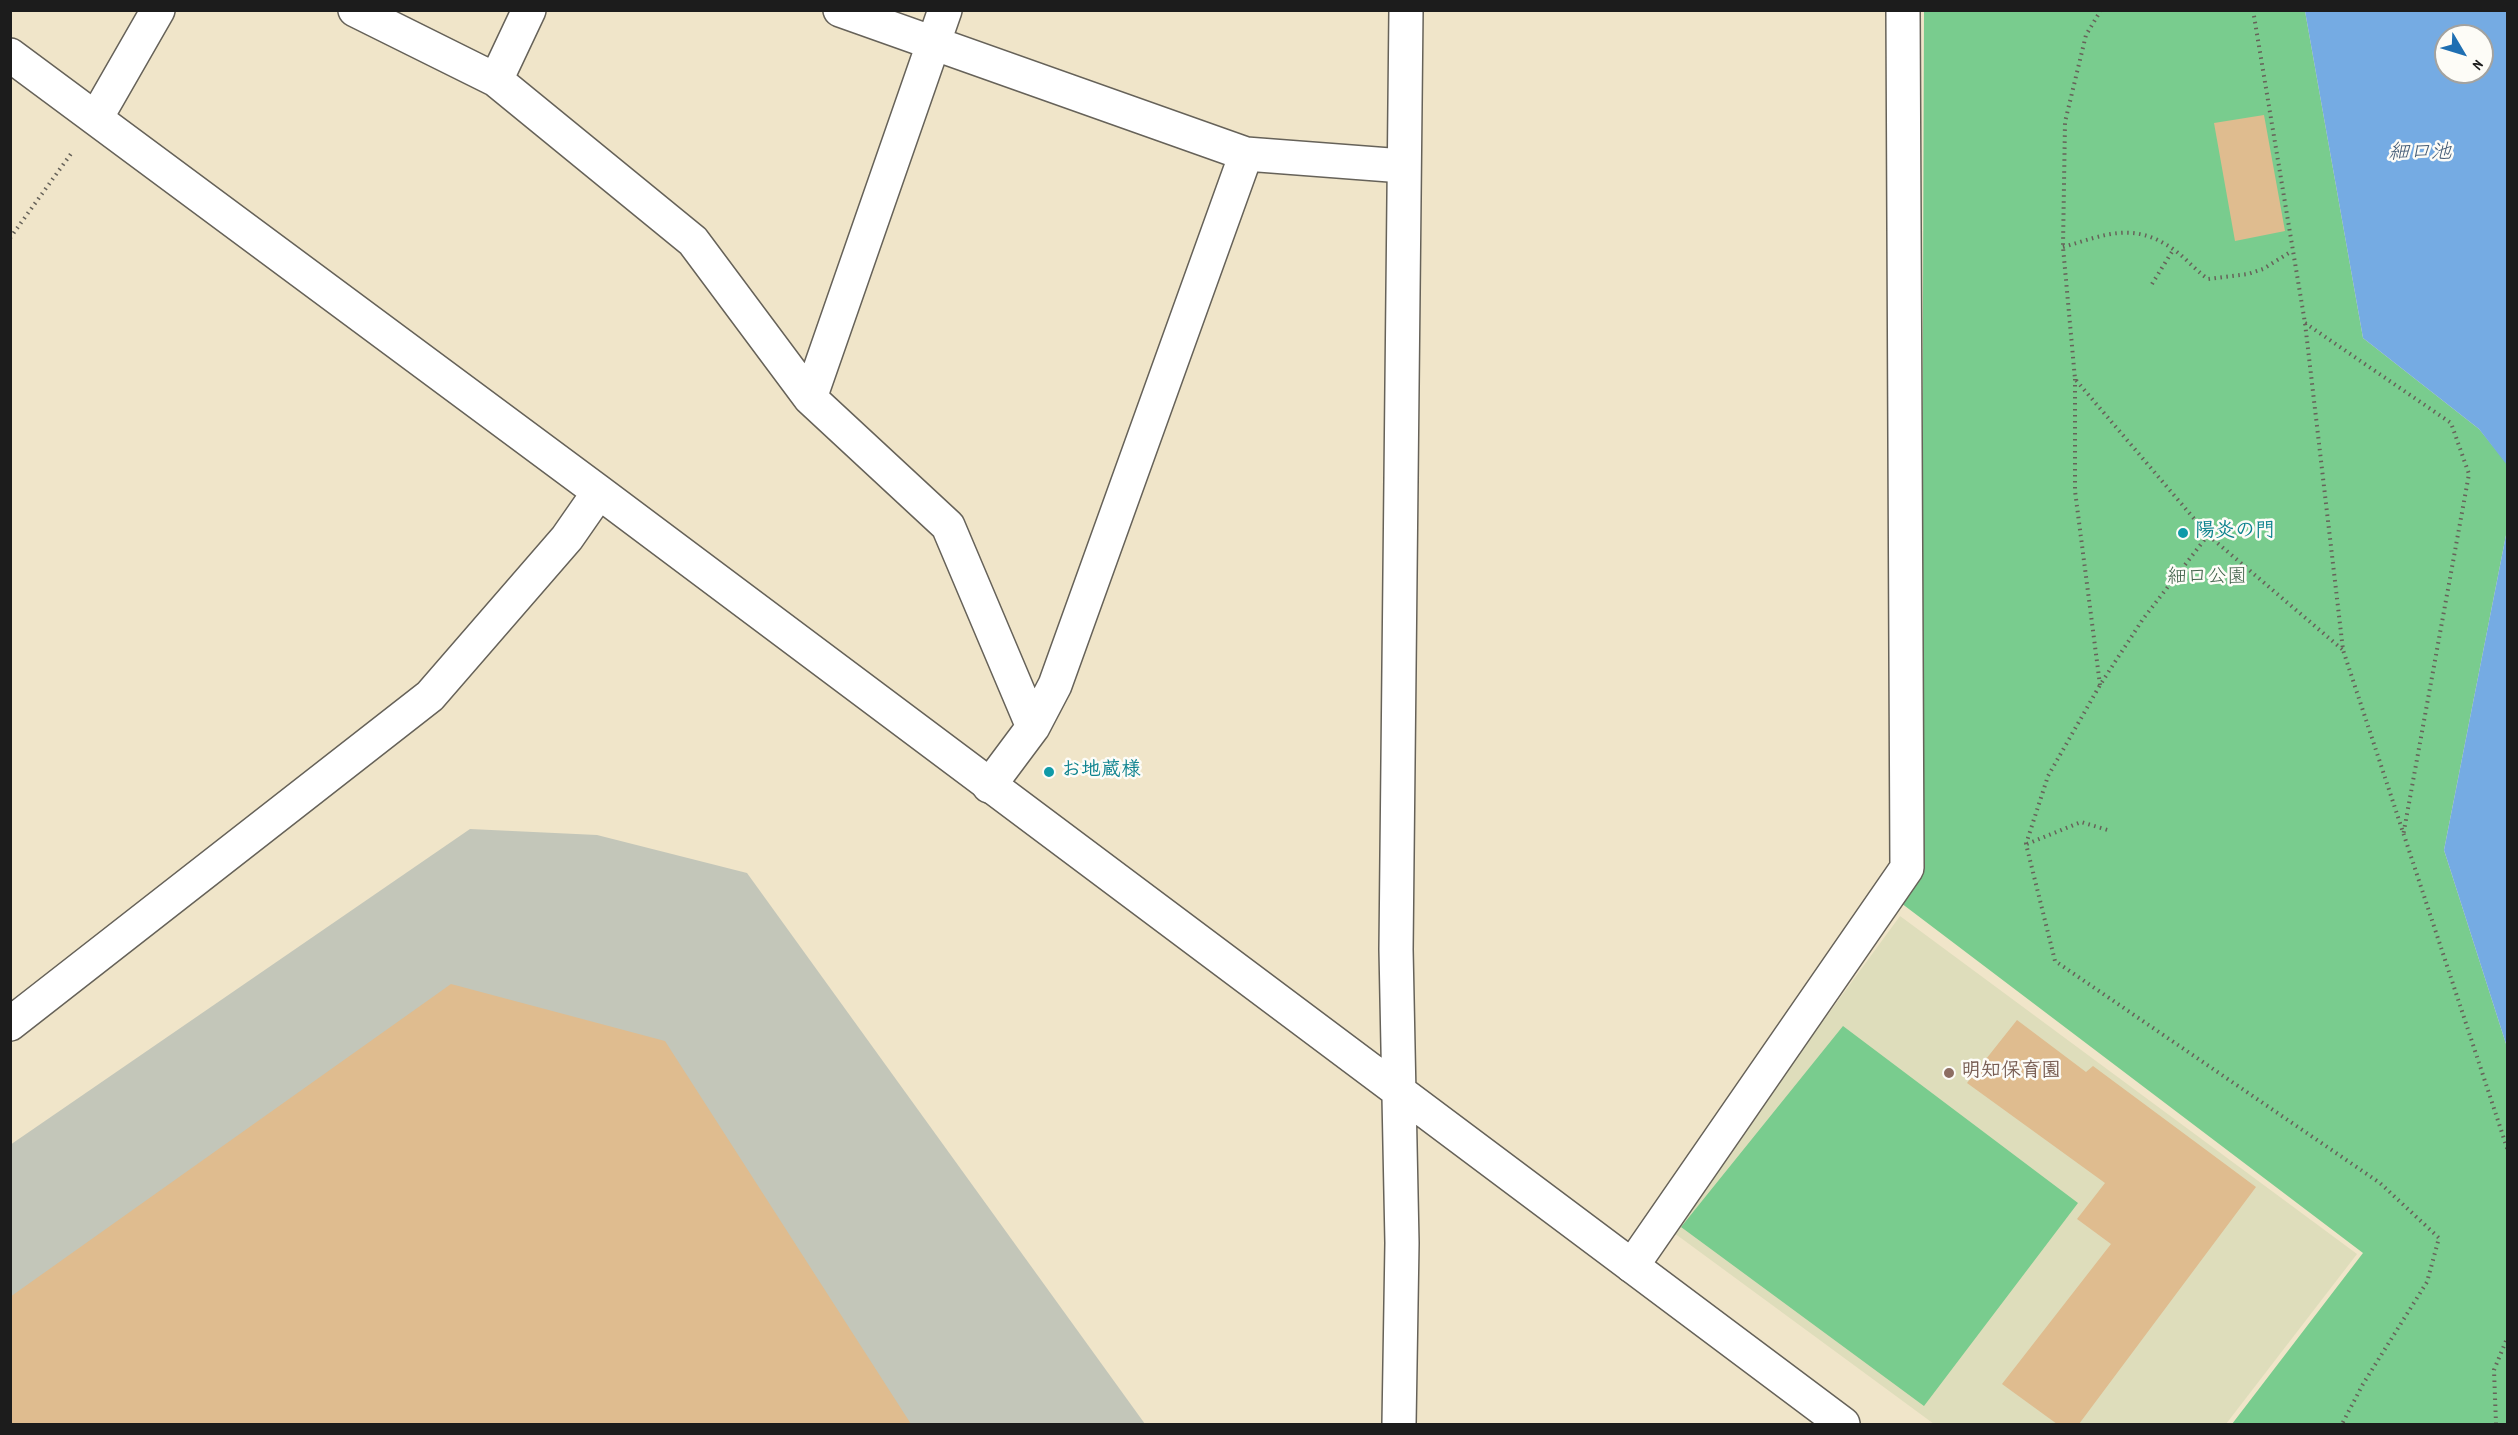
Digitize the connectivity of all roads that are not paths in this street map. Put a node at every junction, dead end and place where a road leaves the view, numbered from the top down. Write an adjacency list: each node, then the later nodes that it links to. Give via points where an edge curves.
1 (158, 10): 11 (street)
2 (355, 10): 10 (street)
3 (529, 10): 10 (street)
4 (840, 10): 8 (street)
5 (945, 10): 8 (street)
6 (1406, 10): 13 (street)
7 (1903, 10): 20 (street, via 1907,868)
8 (934, 45): 12 (street); 14 (street)
9 (10, 55): 11 (street)
10 (496, 80): 14 (street, via 693,241)
11 (96, 118): 15 (street)
12 (1246, 154): 13 (street); 16 (street, via 1055,685)
13 (1403, 166): 19 (street, via 1396,937)
14 (810, 398): 16 (street, via 948,526)
15 (599, 492): 17 (street); 18 (street, via 567,538 430,696)
16 (1033, 727): 17 (street)
17 (989, 786): 19 (street)
18 (10, 1024)
19 (1399, 1093): 20 (street); 21 (street)
20 (1632, 1266): 22 (street)
21 (1400, 1425)
22 (1843, 1425)

